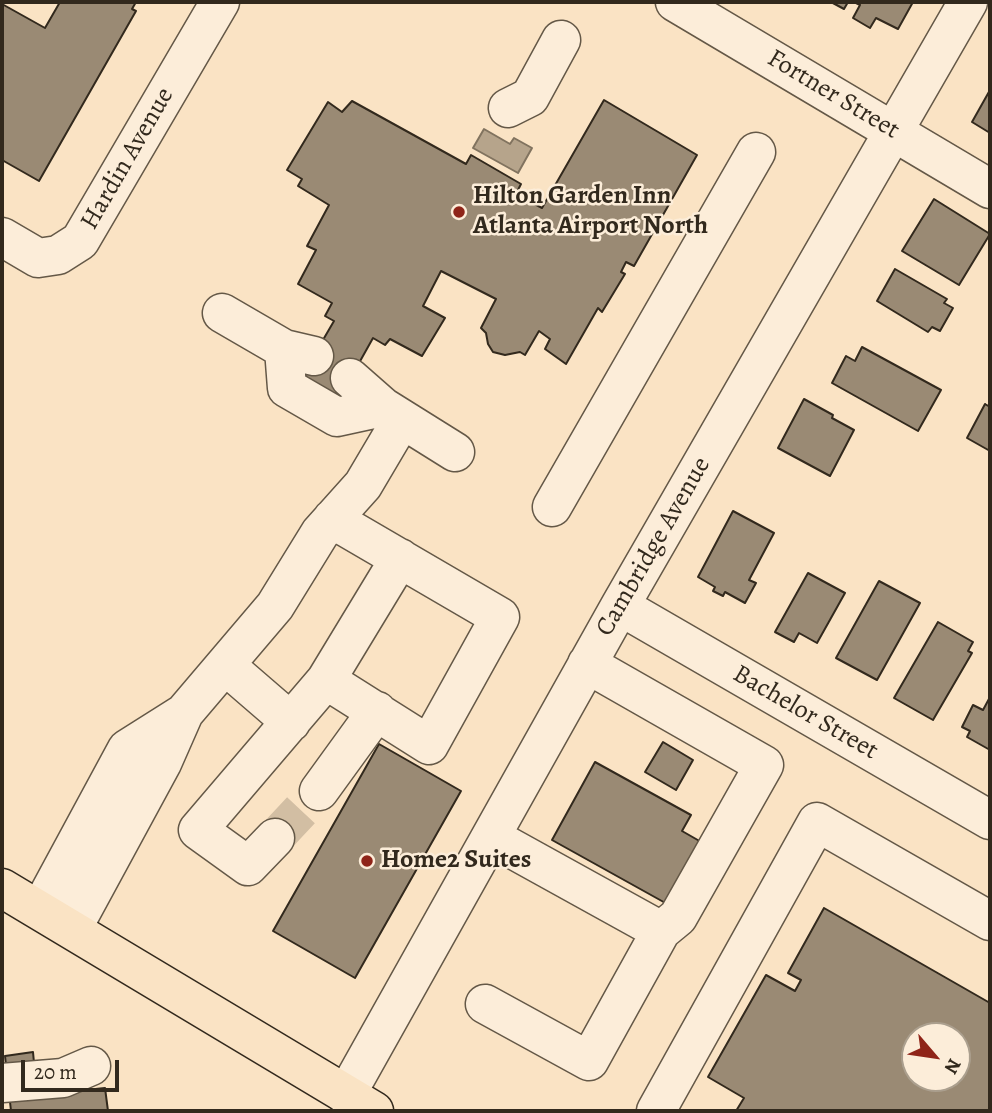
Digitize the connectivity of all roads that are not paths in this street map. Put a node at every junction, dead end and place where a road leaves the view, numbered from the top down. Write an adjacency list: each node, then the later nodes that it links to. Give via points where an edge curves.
1 (220, 2): 9 (street, Hardin Avenue, via 80,241 58,255 38,258)
2 (675, 2): 6 (street, Fortner Street)
3 (968, 2): 6 (street, Cambridge Avenue)
4 (561, 40): 5 (street, via 530,97)
5 (508, 108)
6 (894, 131): 8 (street, Fortner Street); 17 (street, Cambridge Avenue)
7 (756, 152): 14 (street)
8 (990, 189)
9 (2, 237)
10 (222, 313): 12 (street, via 299,352 287,388 337,417)
11 (350, 378): 12 (street)
12 (393, 413): 13 (street); 15 (street, via 363,485)
13 (455, 452)
14 (552, 508)
15 (332, 519): 16 (street); 19 (street, via 275,606)
16 (400, 558): 20 (street); 21 (street, via 500,617 429,745)
17 (620, 606): 18 (street, Cambridge Avenue); 25 (street, Bachelor Street)
18 (587, 664): 26 (street, Cambridge Avenue); 32 (street, via 764,765 678,917)
19 (225, 665): 22 (street); 23 (street)
20 (326, 680): 21 (street); 23 (street)
21 (377, 711): 24 (street)
22 (184, 713): 29 (street, via 127,749); 31 (street)
23 (290, 722): 27 (street, via 198,830 248,866)
24 (319, 791)
25 (990, 820)
26 (491, 837): 32 (street); 36 (street, Cambridge Avenue)
27 (275, 838)
28 (2, 888): 29 (main road)
29 (40, 910): 31 (main road)
30 (990, 921): 37 (street, via 817,822)
31 (72, 929): 36 (main road)
32 (661, 931): 33 (street, via 589,1061)
33 (485, 1004)
34 (91, 1066): 35 (street, via 63,1078)
35 (2, 1083)
36 (363, 1106)
37 (656, 1111)

